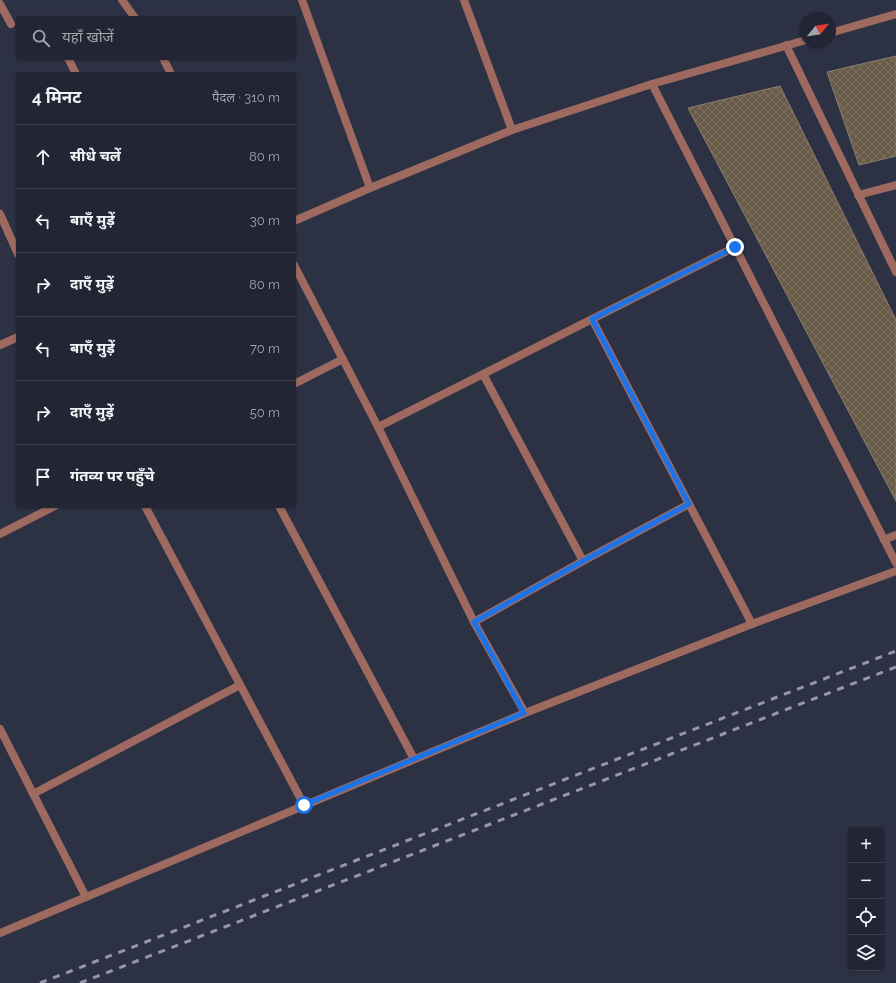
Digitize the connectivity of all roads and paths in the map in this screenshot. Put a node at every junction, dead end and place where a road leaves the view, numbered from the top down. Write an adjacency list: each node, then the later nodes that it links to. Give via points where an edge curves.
1 (122, 0): 6 (street)
2 (302, 0): 18 (street)
3 (464, 0): 16 (street)
4 (0, 4): 7 (street)
5 (896, 14): 8 (street)
6 (134, 16)
7 (11, 24)
8 (836, 31)
9 (800, 42): 10 (street)
10 (786, 45): 15 (street); 19 (street)
11 (69, 60): 13 (street)
12 (164, 60): 14 (street)
13 (75, 72)
14 (170, 72)
15 (652, 84): 16 (street); 22 (street)
16 (512, 130): 18 (street)
17 (896, 185): 19 (street)
18 (370, 188): 21 (street)
19 (858, 195): 25 (street)
20 (0, 214): 23 (street)
21 (296, 220)
22 (735, 247): 26 (street); 39 (street)
23 (16, 250)
24 (296, 269): 29 (street)
25 (895, 270)
26 (592, 319): 30 (street); 33 (street)
27 (16, 338): 28 (street)
28 (0, 345)
29 (343, 359): 31 (street); 32 (street)
30 (483, 374): 32 (street); 40 (street)
31 (296, 383)
32 (378, 427): 43 (street)
33 (689, 504): 40 (street); 44 (street)
34 (51, 508): 37 (street)
35 (146, 508): 45 (street)
36 (280, 508): 48 (street)
37 (0, 534)
38 (896, 535): 39 (street)
39 (884, 540): 41 (street)
40 (583, 561): 43 (street)
41 (896, 563)
42 (896, 572): 44 (street)
43 (474, 622): 46 (street)
44 (752, 624): 46 (street)
45 (240, 685): 49 (street); 50 (street)
46 (524, 713): 48 (street)
47 (0, 729): 49 (street)
48 (414, 759): 50 (street)
49 (33, 794): 51 (street)
50 (304, 805): 51 (street)
51 (86, 897): 52 (street)
52 (0, 933)

